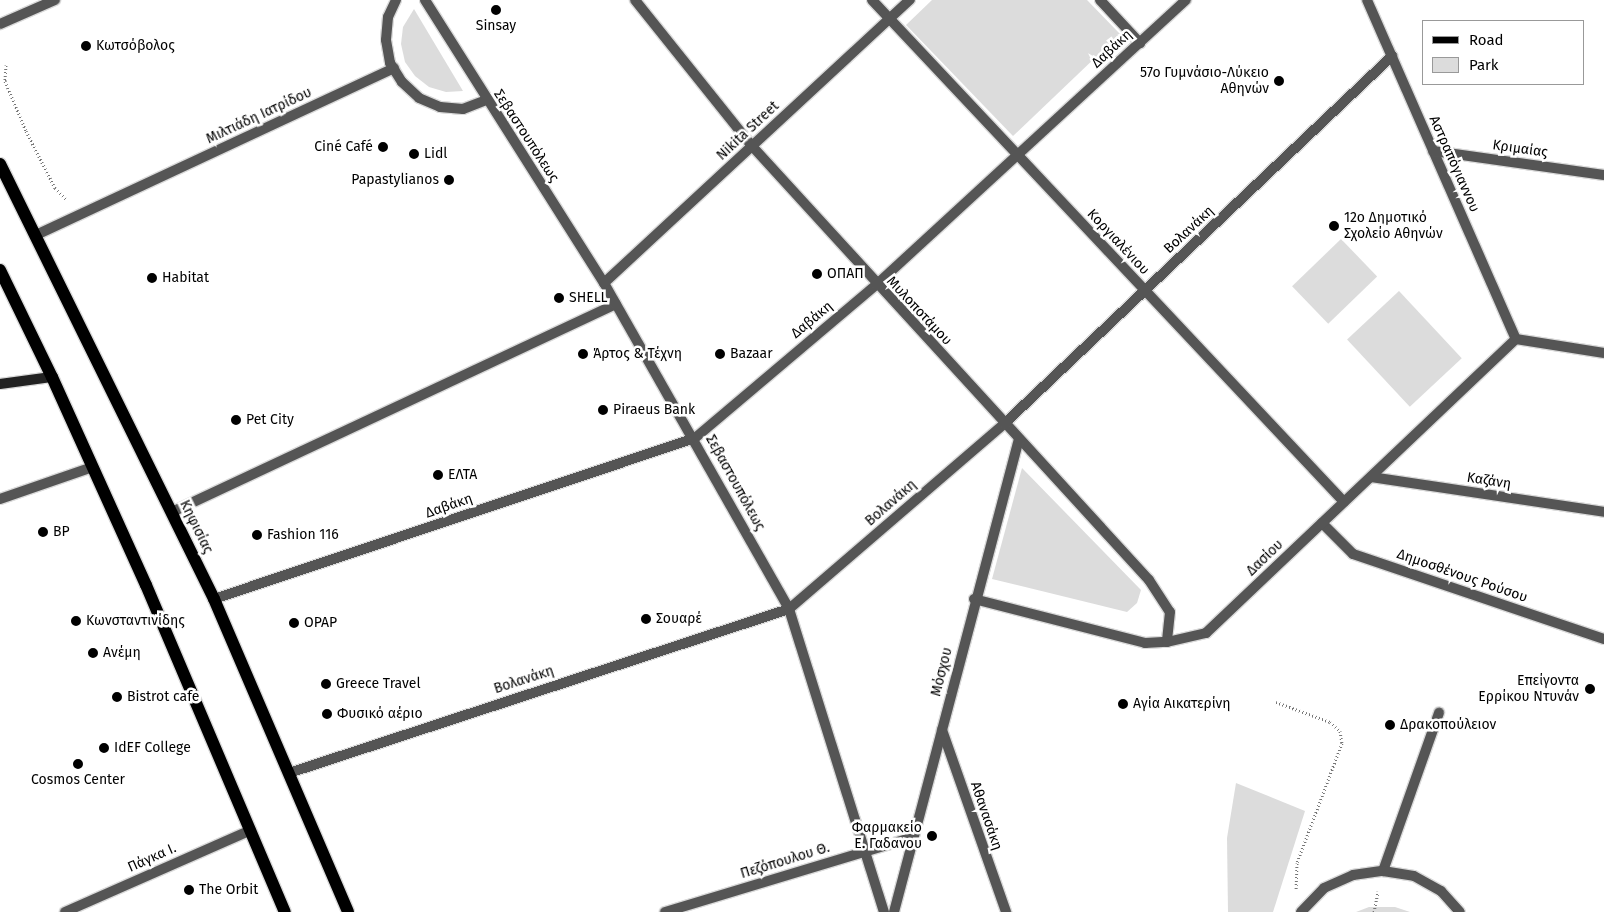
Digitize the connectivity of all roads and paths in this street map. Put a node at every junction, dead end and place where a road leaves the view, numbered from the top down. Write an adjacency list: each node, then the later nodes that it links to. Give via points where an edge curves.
1 (55, 0): 11 (street)
2 (396, 0): 15 (street, via 388,17 386,40)
3 (425, 0): 16 (street, Σεβαστουπόλεως)
4 (635, 0): 17 (street, Μυλοποτάμου)
5 (872, 0): 10 (street, Κοργιαλένιου)
6 (910, 0): 10 (street, Nikita Street)
7 (1100, 0): 12 (street)
8 (1186, 0): 12 (street, Δαβάκη)
9 (1367, 0): 13 (street, Αστραπόγιαννου)
10 (888, 20): 17 (street, Nikita Street); 19 (street, Κοργιαλένιου)
11 (0, 24)
12 (1140, 42): 19 (street, Δαβάκη)
13 (1392, 56): 18 (street, Αστραπόγιαννου); 27 (street, Βολανάκη)
14 (6, 65): 22 (path, via 6,81 26,131 55,188)
15 (394, 68): 16 (street, via 402,82 419,98 440,107 463,109); 23 (street, Μιλτιάδη Ιατρίδου)
16 (487, 100): 25 (street, Σεβαστουπόλεως)
17 (752, 146): 25 (street, Nikita Street); 26 (street, Μυλοποτάμου)
18 (1433, 150): 21 (street, Κριμαίας); 29 (street, Αστραπόγιαννου)
19 (1017, 155): 26 (street, Δαβάκη); 27 (street, Κοργιαλένιου)
20 (0, 164): 23 (main road, Κηφισίας)
21 (1604, 175)
22 (67, 200)
23 (36, 235): 40 (main road, Κηφισίας)
24 (0, 270): 31 (main road)
25 (604, 283): 28 (street, Σεβαστουπόλεως)
26 (876, 285): 33 (street, Μυλοποτάμου); 34 (street, Δαβάκη)
27 (1145, 291): 33 (street, Βολανάκη); 39 (street, Κοργιαλένιου)
28 (616, 304): 34 (street, Σεβαστουπόλεως); 40 (street)
29 (1516, 338): 30 (street); 37 (street, Δασίου)
30 (1604, 353)
31 (52, 377): 32 (street); 36 (main road)
32 (0, 384)
33 (1004, 424): 35 (street, Μυλοποτάμου); 45 (street, Βολανάκη)
34 (695, 438): 43 (street, Δαβάκη); 45 (street, Σεβαστουπόλεως)
35 (1019, 440): 44 (street, Μόσχου); 47 (street, Μυλοποτάμου, via 1149,580 1170,612)
36 (93, 467): 38 (street); 52 (main road)
37 (1370, 477): 39 (street, Δασίου); 41 (street, Καζάνη)
38 (0, 499)
39 (1344, 502): 42 (street, Δασίου)
40 (172, 512): 43 (main road, Κηφισίας)
41 (1604, 512)
42 (1322, 523): 46 (street, Δημοσθένους Ρούσου, via 1354,554); 47 (street, Δασίου, via 1206,633)
43 (214, 599): 51 (main road, Κηφισίας)
44 (974, 599): 47 (street, Δασίου, via 1145,643); 50 (street, Μόσχου)
45 (789, 609): 51 (street, Βολανάκη); 54 (street, Σεβαστουπόλεως)
46 (1604, 639)
47 (1167, 642)
48 (1276, 702): 56 (path, via 1330,722 1340,731 1342,743 1297,862 1295,889)
49 (1438, 713): 55 (street)
50 (942, 729): 53 (street, Μόσχου); 63 (street, Αθανασάκη)
51 (289, 773): 59 (main road, Κηφισίας)
52 (251, 830): 57 (street, Πάγκα Ι.); 58 (main road)
53 (913, 837): 54 (street, Πεζόπουλου Θ.); 62 (street, Μόσχου)
54 (865, 851): 60 (street, Πεζόπουλου Θ.); 61 (street, Σεβαστουπόλεως)
55 (1383, 871): 56 (street, via 1352,875 1324,888); 64 (street, via 1414,876 1441,891)
56 (1302, 911)
57 (65, 912)
58 (285, 912)
59 (348, 912)
60 (665, 912)
61 (884, 912)
62 (894, 912)
63 (1006, 912)
64 (1460, 912)

